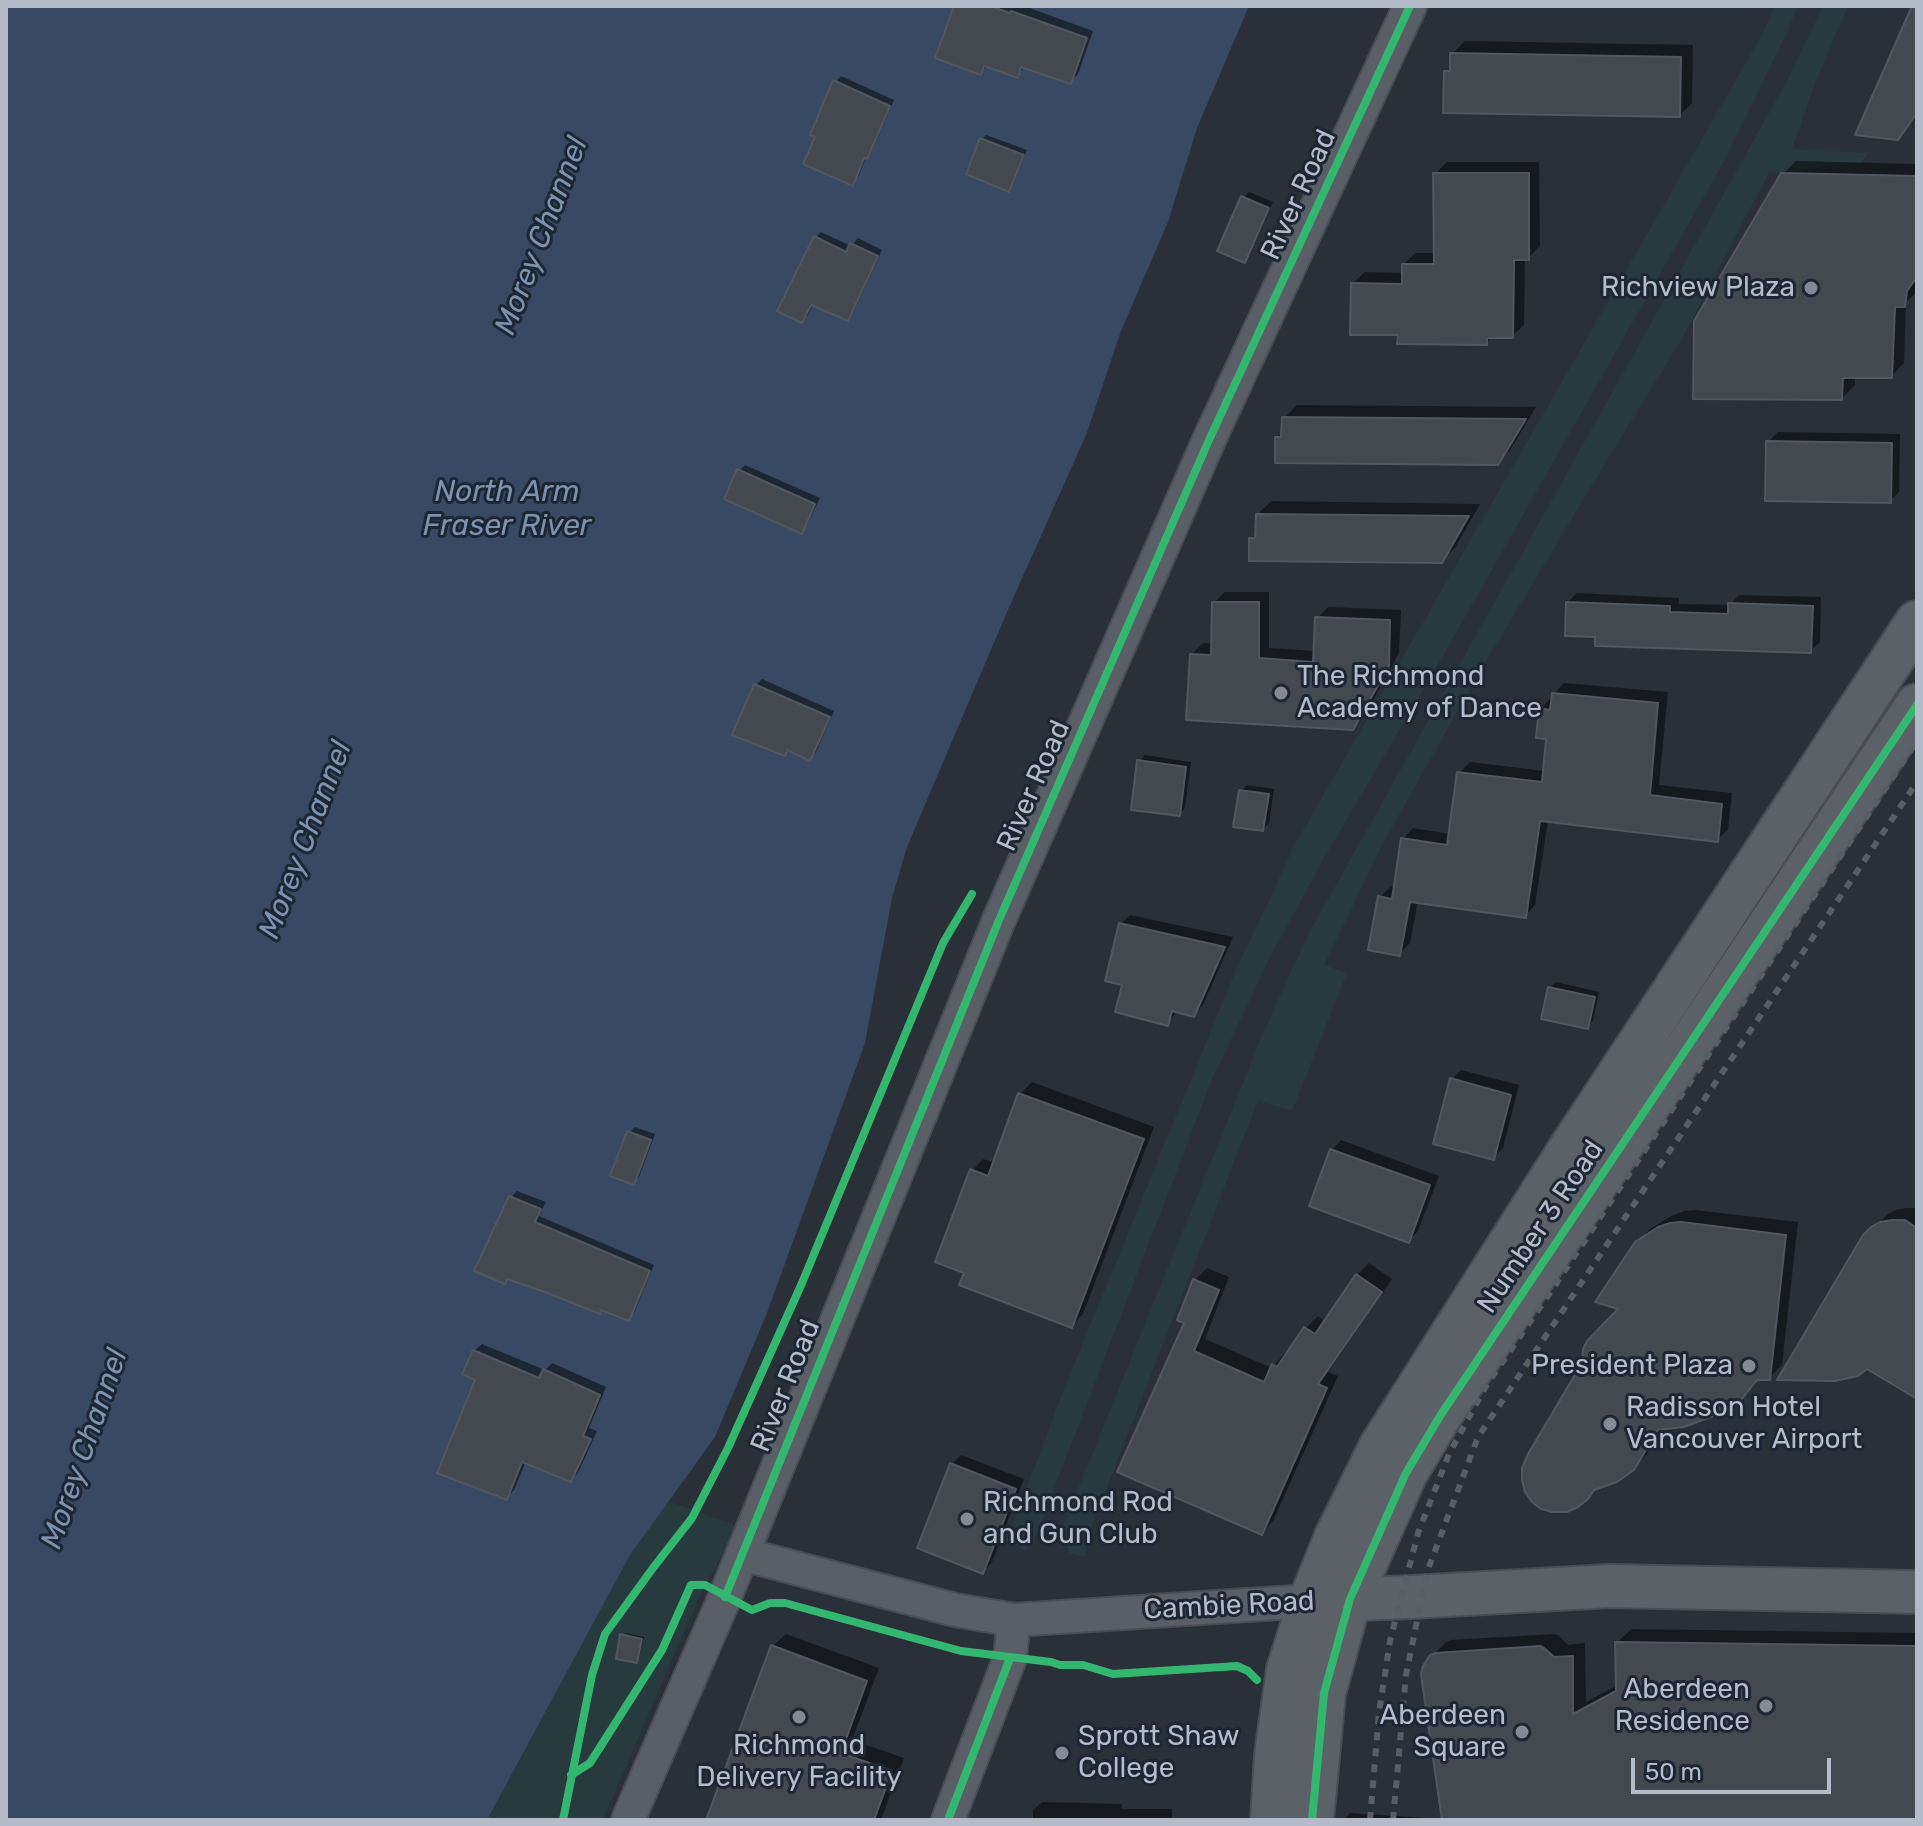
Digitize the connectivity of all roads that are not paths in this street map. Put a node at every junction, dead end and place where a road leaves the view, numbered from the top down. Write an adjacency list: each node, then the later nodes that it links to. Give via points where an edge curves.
1 (1410, 6): 6 (street, River Road, via 1209,440 999,920)
2 (1917, 622): 4 (main road, Number 3 Road)
3 (1917, 705): 5 (main road, Number 3 Road)
4 (1831, 751): 5 (main road); 8 (main road, Number 3 Road, via 1381,1446 1336,1537)
5 (1870, 775): 8 (main road, Number 3 Road, via 1440,1416)
6 (742, 1554): 9 (street, Cambie Road, via 955,1610); 10 (street, River Road)
7 (1917, 1592): 8 (main road, Cambie Road, via 1610,1586)
8 (1330, 1600): 9 (street, Cambie Road); 12 (main road, Number 3 Road, via 1288,1670); 13 (main road, Number 3 Road)
9 (1014, 1620): 11 (street, via 1010,1658)
10 (628, 1820)
11 (948, 1820)
12 (1272, 1820)
13 (1312, 1820)

